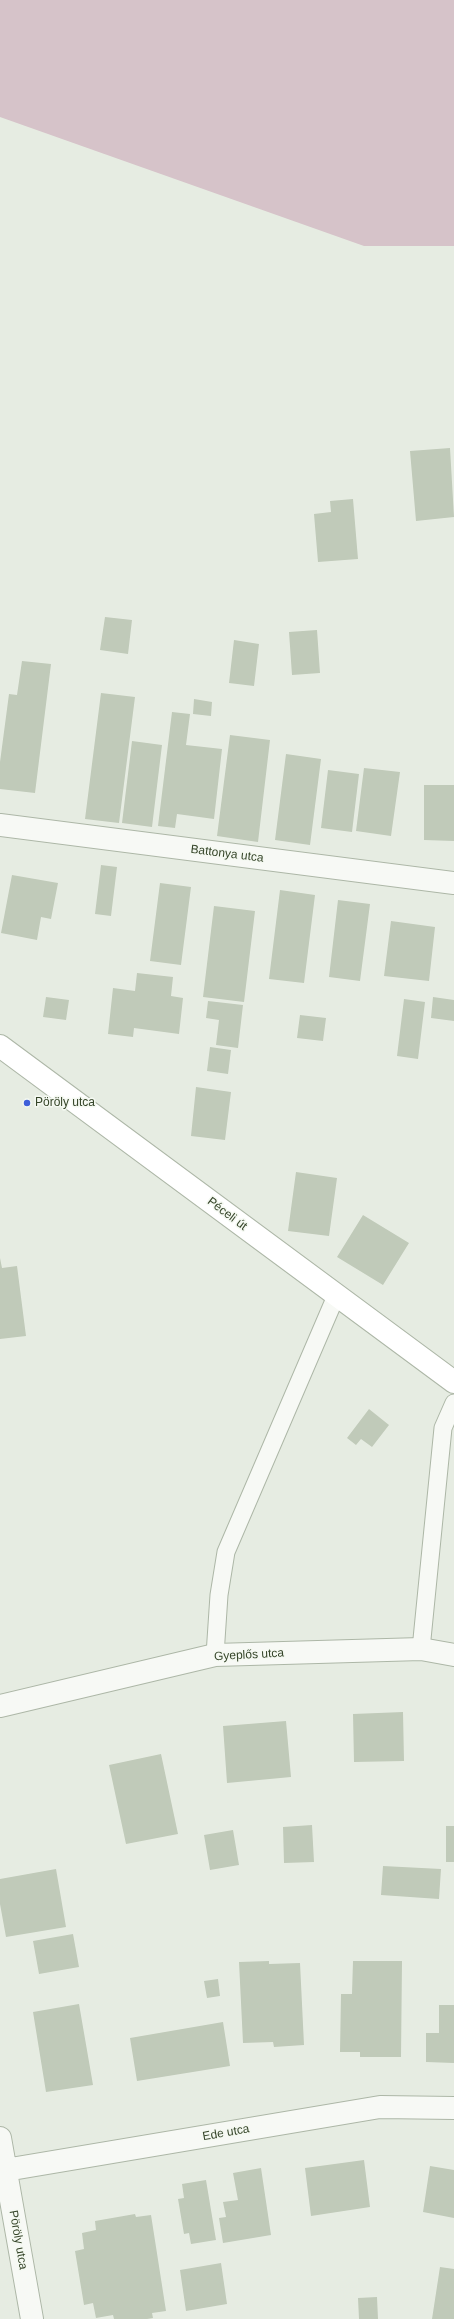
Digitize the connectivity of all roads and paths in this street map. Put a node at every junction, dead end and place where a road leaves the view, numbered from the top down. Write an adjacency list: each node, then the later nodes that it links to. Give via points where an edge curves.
1 (0, 825): 2 (street, Battonya utca)
2 (454, 883)
3 (0, 1046): 4 (main road, Péceli út)
4 (336, 1296): 5 (main road, Péceli út); 8 (lane, via 226,1552 219,1595)
5 (454, 1382)
6 (454, 1403): 7 (lane, via 443,1428)
7 (420, 1649): 8 (street, Gyeplős utca); 9 (street, Gyeplős utca)
8 (215, 1655): 10 (street, Gyeplős utca)
9 (454, 1655)
10 (0, 1706)
11 (454, 2108): 13 (street, Ede utca, via 380,2107)
12 (0, 2138): 13 (street, Pöröly utca)
13 (3, 2171): 14 (street, Pöröly utca)
14 (32, 2319)

